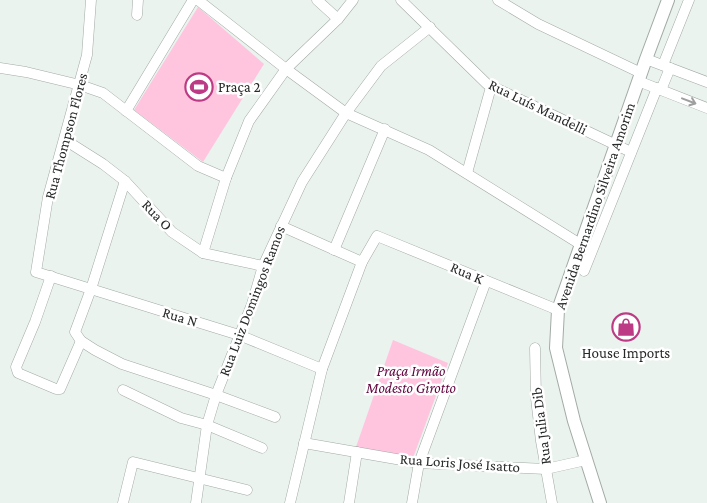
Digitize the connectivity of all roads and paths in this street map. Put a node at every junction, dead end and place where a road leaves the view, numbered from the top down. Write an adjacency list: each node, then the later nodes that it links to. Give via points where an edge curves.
1 (91, 0): 20 (street, Rua Thompson Flores, via 87,55)
2 (138, 0): 11 (street)
3 (193, 0): 24 (street)
4 (198, 0): 17 (street)
5 (317, 0): 12 (street)
6 (353, 0): 12 (street)
7 (401, 0): 13 (street, Rua Luís Mandelli)
8 (498, 0): 18 (street)
9 (668, 0): 14 (main road, Avenida Bernardino Silveira Amorim)
10 (689, 0): 15 (street)
11 (137, 15)
12 (338, 19): 17 (street)
13 (430, 27): 21 (street, Rua Luís Mandelli); 25 (street, Rua Luiz Domingos Ramos, via 381,66)
14 (646, 59): 15 (street); 18 (main road, Avenida Bernardino Silveira Amorim)
15 (666, 67): 19 (street); 22 (street)
16 (0, 68): 20 (street)
17 (286, 70): 25 (street); 31 (street, via 249,121)
18 (640, 77): 22 (street); 28 (main road, Avenida Bernardino Silveira Amorim)
19 (707, 82)
20 (80, 85): 24 (street, via 103,93); 27 (street, Rua Thompson Flores)
21 (491, 86): 28 (street, Rua Luís Mandelli); 30 (street)
22 (659, 89): 23 (street, one-way to 23); 29 (street)
23 (707, 108)
24 (126, 111): 31 (street, via 198,166)
25 (346, 113): 26 (street); 33 (street, Rua Luiz Domingos Ramos, via 302,182)
26 (385, 129): 30 (street, via 429,150); 35 (street)
27 (65, 140): 32 (street, Rua O); 40 (street, Rua Thompson Flores, via 48,197)
28 (616, 145): 29 (street, Rua Luís Mandelli); 34 (main road, Avenida Bernardino Silveira Amorim)
29 (631, 152): 39 (street)
30 (466, 173): 34 (street)
31 (226, 178): 36 (street)
32 (125, 181): 36 (street, Rua O, via 172,232); 43 (street)
33 (281, 226): 35 (street); 38 (street, Rua Luiz Domingos Ramos)
34 (580, 244): 44 (main road, Avenida Bernardino Silveira Amorim)
35 (334, 250): 37 (street)
36 (203, 253): 38 (street, Rua O)
37 (362, 262): 42 (street, Rua K, via 377,236); 48 (street)
38 (263, 266): 45 (street, Rua Luiz Domingos Ramos)
39 (584, 271)
40 (36, 272): 41 (street, Rua N)
41 (51, 276): 43 (street, Rua N); 46 (street, via 16,371 60,389)
42 (486, 281): 44 (street, Rua K); 57 (street)
43 (91, 289): 45 (street, Rua N); 46 (street, via 75,332)
44 (558, 310): 56 (main road, Avenida Bernardino Silveira Amorim, via 556,348)
45 (239, 335): 48 (street, Rua N); 50 (street, Rua Luiz Domingos Ramos)
46 (81, 341): 50 (street, via 122,364)
47 (535, 348): 58 (street, Rua Julia Dib, via 536,398)
48 (322, 369): 53 (street)
49 (123, 390): 52 (street, via 180,418)
50 (216, 394): 51 (street); 52 (street, Rua Luiz Domingos Ramos)
51 (275, 417)
52 (207, 425): 54 (street); 59 (street, Rua Luiz Domingos Ramos)
53 (304, 443): 55 (street, Rua Loris José Isatto); 63 (street)
54 (262, 448)
55 (357, 452): 57 (street, Rua Loris José Isatto); 64 (street)
56 (586, 460): 58 (street, Rua Loris José Isatto); 67 (main road, Avenida Bernardino Silveira Amorim)
57 (418, 463): 58 (street, Rua Loris José Isatto); 65 (street)
58 (546, 469): 66 (street, Rua Julia Dib)
59 (199, 478): 60 (street); 61 (street, via 133,462); 62 (street, Rua Luiz Domingos Ramos)
60 (248, 490)
61 (123, 503)
62 (196, 503)
63 (290, 503)
64 (349, 503)
65 (412, 503)
66 (552, 503)
67 (600, 503)

